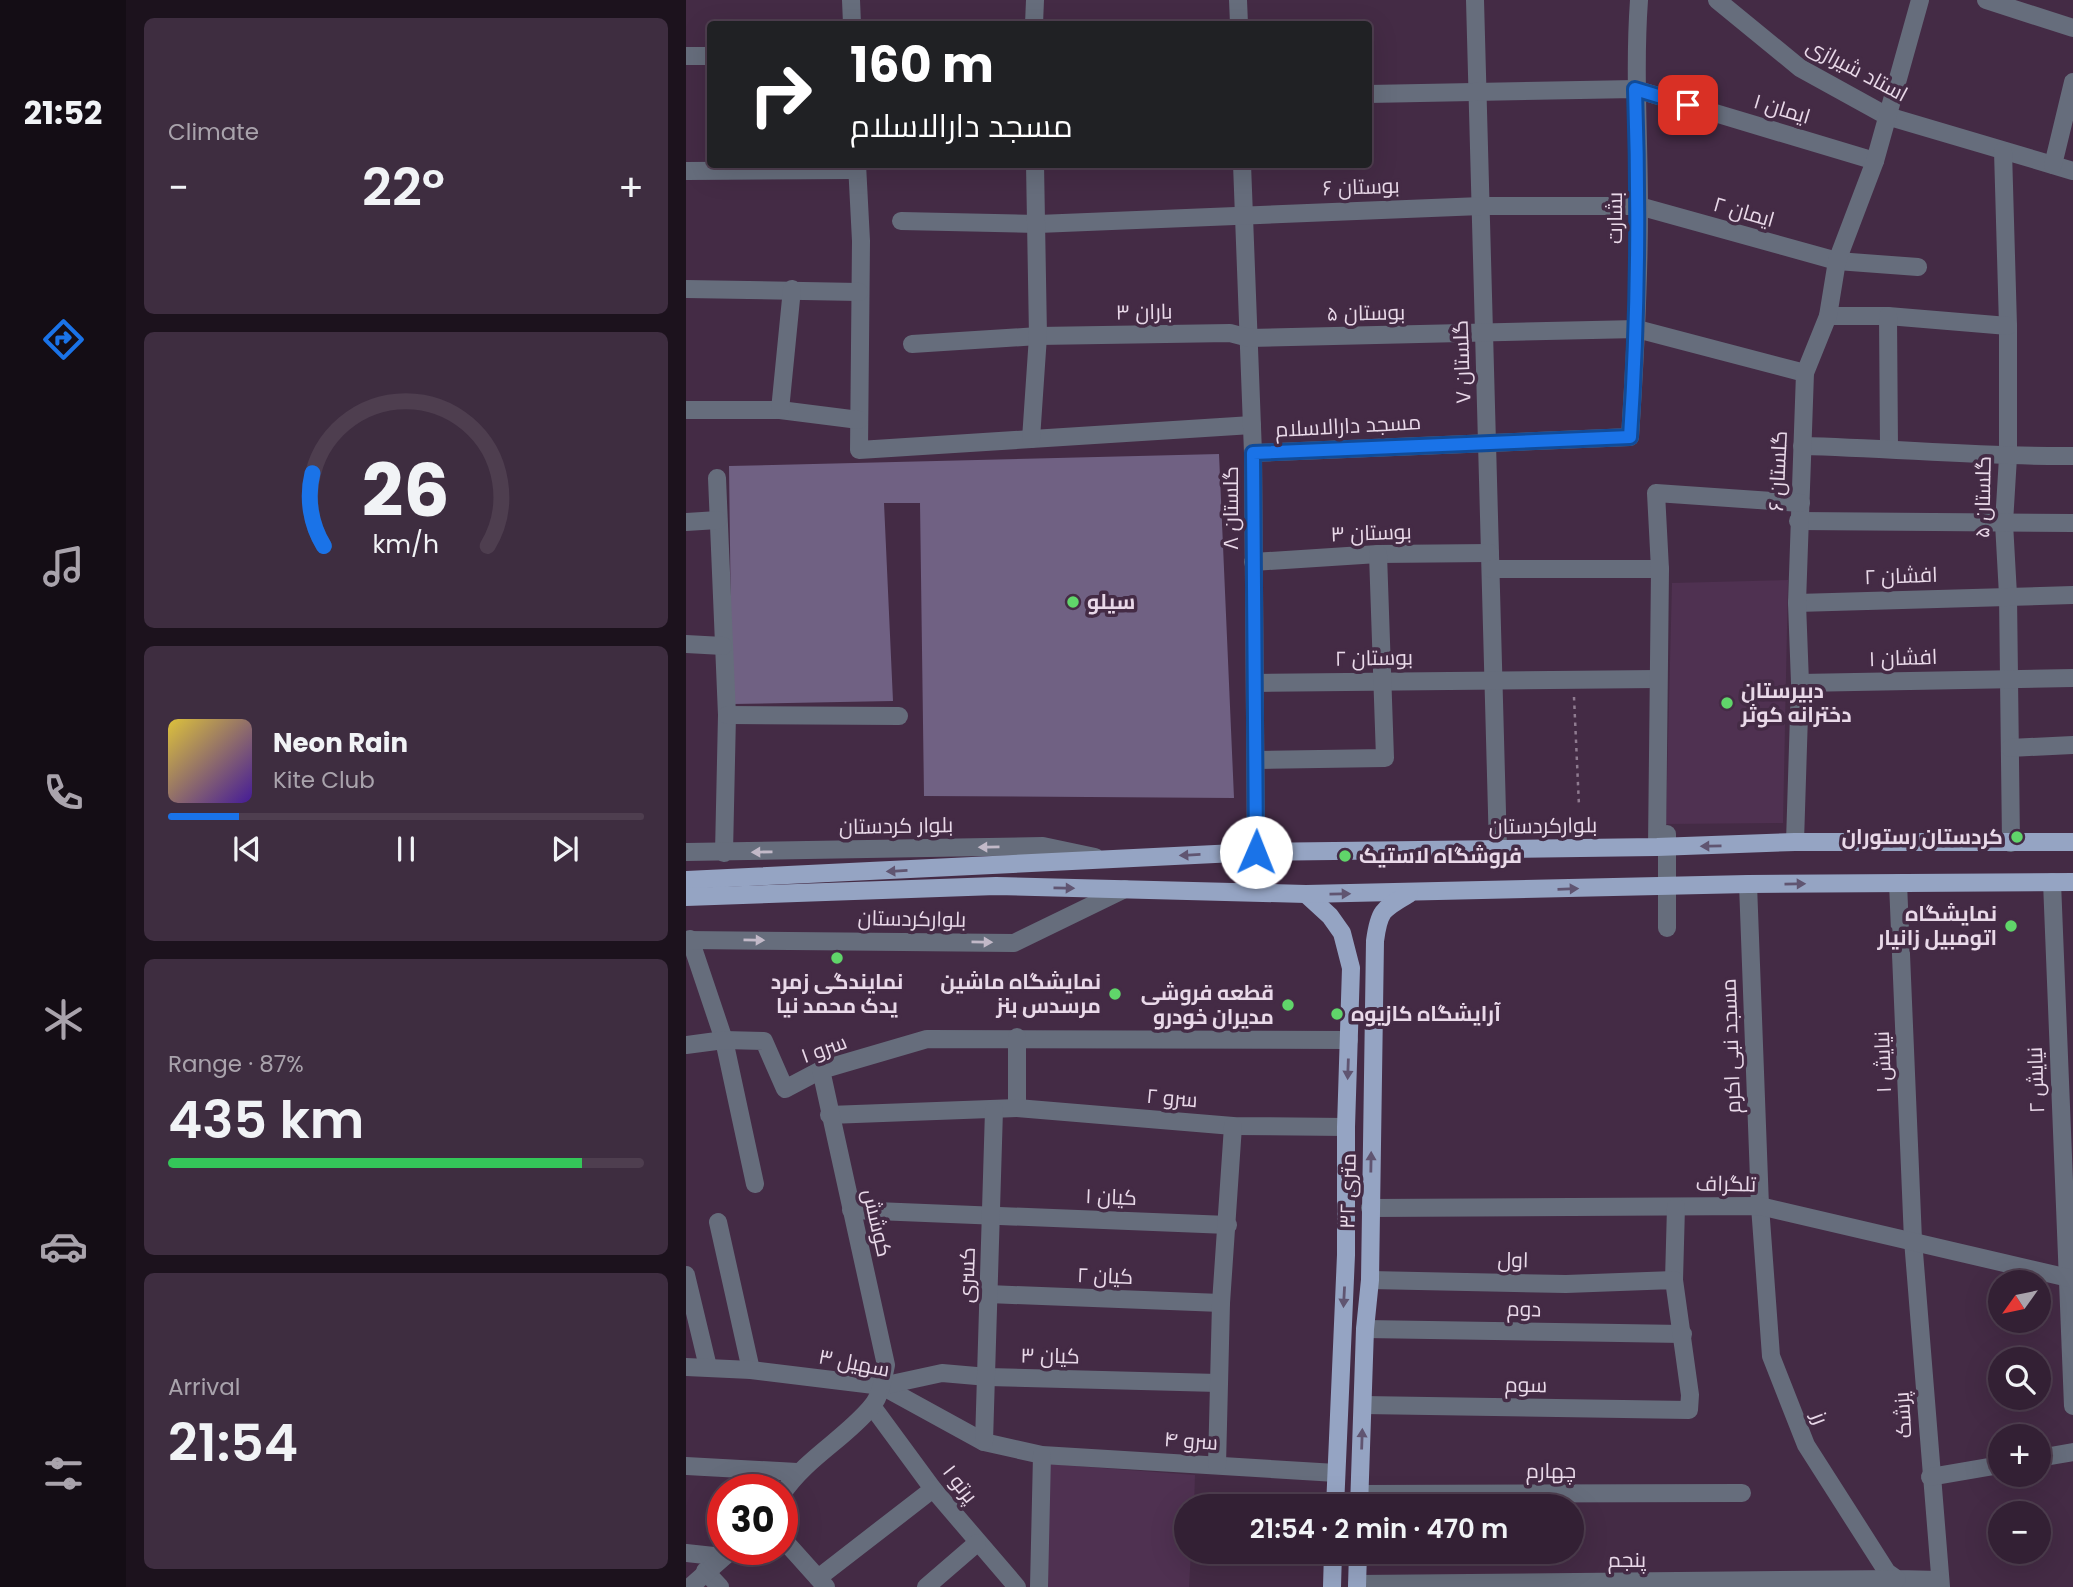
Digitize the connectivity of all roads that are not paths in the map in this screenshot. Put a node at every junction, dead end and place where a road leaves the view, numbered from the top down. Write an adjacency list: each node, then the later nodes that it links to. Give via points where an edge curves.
1 (851, 0): 9 (street)
2 (1035, 0): 10 (street)
3 (1238, 0): 11 (street)
4 (1475, 0): 17 (street, گلستان ۷)
5 (1639, 0): 16 (street, بشارت)
6 (1717, 0): 19 (street, استاد شیرازی, via 1800,68)
7 (1920, 0): 19 (street, گلستان ۶)
8 (1986, 0): 12 (street)
9 (852, 21)
10 (1034, 21)
11 (1239, 21)
12 (2073, 28)
13 (686, 56): 14 (street)
14 (707, 56)
15 (2073, 82): 22 (street)
16 (1635, 89): 17 (street, ایمان ۱); 21 (street, ایمان ۱); 30 (street, بشارت)
17 (1478, 90): 18 (street, ایمان ۱); 29 (street, گلستان ۷)
18 (1372, 94)
19 (1887, 116): 20 (street, استاد شیرازی); 21 (street, گلستان ۶)
20 (2003, 151): 22 (street, استاد شیرازی); 41 (street, گلستان ۵)
21 (1875, 161): 34 (street, گلستان ۶)
22 (2053, 165): 27 (street, استاد شیرازی)
23 (823, 168): 28 (street)
24 (857, 168): 38 (street)
25 (1035, 168): 33 (street)
26 (1242, 168): 31 (street, گلستان ۸)
27 (2073, 171)
28 (686, 172)
29 (1481, 206): 30 (street, بوستان ۶); 31 (street, بوستان ۶); 43 (street, گلستان ۷)
30 (1639, 206): 34 (street, ایمان ۲); 42 (street, بشارت)
31 (1242, 213): 33 (street, بوستان ۶); 45 (street, گلستان ۸)
32 (901, 221): 33 (street)
33 (1038, 224): 44 (street)
34 (1838, 261): 35 (street, ایمان ۲); 39 (street, گلستان ۶)
35 (1918, 267)
36 (686, 289): 37 (street)
37 (792, 289): 38 (street); 49 (street)
38 (859, 292): 50 (street)
39 (1828, 316): 40 (street); 47 (street, گلستان ۶)
40 (1888, 316): 41 (street); 56 (street)
41 (2008, 326): 59 (street, گلستان ۵)
42 (1637, 329): 43 (street, بوستان ۵); 47 (street, بوستان ۵); 52 (street, بشارت)
43 (1484, 334): 45 (street, بوستان ۵); 54 (street, گلستان ۷)
44 (1038, 336): 45 (street, باران ۳, via 1230,333); 46 (street); 53 (street)
45 (1249, 338): 51 (street, گلستان ۸)
46 (912, 344)
47 (1805, 373): 55 (street, گلستان ۶)
48 (686, 410): 49 (street)
49 (780, 410): 50 (street)
50 (859, 420): 53 (street, via 859,450)
51 (1252, 425): 53 (street); 57 (street, گلستان ۸)
52 (1630, 437): 54 (street, مسجد دارالاسلام)
53 (1031, 439)
54 (1487, 443): 57 (street, مسجد دارالاسلام); 67 (street, گلستان ۷)
55 (1802, 446): 56 (street); 61 (street, گلستان ۶)
56 (1889, 448): 59 (street)
57 (1253, 453): 68 (street, گلستان ۸)
58 (2073, 456): 59 (street)
59 (2008, 457): 64 (street, گلستان ۵)
60 (717, 478): 62 (street)
61 (1800, 512): 64 (street); 69 (street, via 1656,493); 72 (street, گلستان ۶)
62 (718, 520): 63 (street); 74 (street)
63 (686, 522)
64 (2004, 523): 65 (street); 70 (street, گلستان ۵)
65 (2073, 523)
66 (1378, 554): 67 (street, بوستان ۳); 68 (street, بوستان ۳); 78 (street)
67 (1490, 561): 69 (street, بوستان ۳); 79 (street, گلستان ۷)
68 (1253, 562): 80 (street, گلستان ۸)
69 (1660, 569): 77 (street)
70 (2008, 595): 71 (street, افشان ۲); 72 (street, افشان ۲); 75 (street, گلستان ۵)
71 (2073, 595)
72 (1797, 603): 81 (street, گلستان ۶)
73 (686, 644): 74 (street)
74 (723, 646): 82 (street)
75 (2008, 677): 76 (street, افشان ۱); 81 (street, افشان ۱); 85 (street, گلستان ۵)
76 (2073, 678)
77 (1658, 679): 79 (street, بوستان ۲); 91 (street)
78 (1383, 680): 79 (street, بوستان ۲); 80 (street, بوستان ۲); 86 (street, via 1385,758)
79 (1493, 681): 92 (street, گلستان ۷)
80 (1255, 682): 86 (street, گلستان ۸)
81 (1800, 683): 88 (street, گلستان ۶)
82 (727, 715): 83 (street); 95 (street)
83 (899, 716)
84 (2073, 744): 85 (street)
85 (2010, 748): 90 (street, گلستان ۵)
86 (1258, 760): 94 (street, گلستان ۸)
87 (1668, 820): 91 (street)
88 (1794, 842): 90 (main road, بلوارکردستان); 91 (main road, بلوارکردستان, one-way to 91)
89 (2073, 842): 90 (main road, بلوارکردستان)
90 (2011, 843)
91 (1662, 847): 92 (main road, بلوارکردستان); 102 (street)
92 (1498, 849): 94 (main road, بلوارکردستان)
93 (686, 852): 95 (street, بلوار کردستان)
94 (1256, 852): 96 (main road, بلوارکردستان, one-way to 96)
95 (724, 853): 96 (street, بلوار کردستان, one-way to 95, via 1043,846)
96 (1105, 860): 97 (main road, بلوارکردستان, one-way to 97)
97 (686, 880)
98 (2052, 882): 99 (main road, بلوارکردستان); 100 (main road, بلوارکردستان); 129 (street, نیایش ۲)
99 (2073, 882)
100 (1898, 883): 101 (main road, بلوارکردستان, one-way to 100); 127 (street, نیایش ۱)
101 (1748, 884): 102 (main road, بلوارکردستان); 120 (street, مسجد نبی اکرم)
102 (1667, 886): 104 (main road, بلوارکردستان, one-way to 102); 107 (street)
103 (1125, 889): 105 (main road, بلوارکردستان); 106 (main road, بلوارکردستان, one-way to 103, via 996,886); 108 (street, بلوارکردستان, one-way to 103, via 1014,943)
104 (1411, 893): 105 (main road, بلوارکردستان, one-way to 104); 122 (main road, ۳۲ متری, one-way to 104, via 1378,918 1384,909)
105 (1306, 894): 111 (main road, ۳۲ متری, via 1342,933 1351,968)
106 (686, 897)
107 (1667, 928)
108 (688, 939): 110 (street)
109 (1017, 1037): 111 (street, سرو ۱); 113 (street, سرو ۱, via 927,1039); 114 (street)
110 (724, 1040): 112 (street); 113 (street, سرو ۱, via 764,1041 785,1089); 119 (street)
111 (1349, 1040): 118 (main road, ۳۲ متری, one-way to 118)
112 (686, 1045)
113 (821, 1070): 116 (street, کوشش)
114 (1017, 1108): 115 (street, سرو ۲); 117 (street, سرو ۲)
115 (994, 1110): 116 (street, سرو ۲); 124 (street, کسری)
116 (830, 1115): 123 (street, کوشش)
117 (1233, 1126): 118 (street, سرو ۲); 126 (street)
118 (1346, 1127): 153 (main road, ۳۲ متری, one-way to 153, via 1346,1255)
119 (755, 1184)
120 (1760, 1206): 121 (street, تلگراف); 127 (street, تلگراف); 168 (street, رز, via 1771,1356 1806,1445 1887,1572)
121 (1676, 1207): 122 (street, تلگراف); 131 (street)
122 (1370, 1208): 130 (main road, ۳۲ متری)
123 (851, 1210): 124 (street, کیان ۱); 141 (street, کوشش, via 886,1365)
124 (993, 1215): 126 (street, کیان ۱); 132 (street, کسری)
125 (718, 1222): 138 (street)
126 (1228, 1225): 133 (street)
127 (1913, 1240): 129 (street, تلگراف); 154 (street, پزشک)
128 (686, 1275): 137 (street)
129 (2069, 1278): 144 (street, نیایش ۲)
130 (1370, 1280): 131 (street, اول, via 1566,1284); 134 (main road, ۳۲ متری)
131 (1674, 1280): 135 (street)
132 (988, 1294): 133 (street, کیان ۲); 139 (street, کسری)
133 (1221, 1303): 140 (street)
134 (1365, 1329): 135 (street, دوم); 142 (main road, ۳۲ متری)
135 (1683, 1334): 142 (street, سوم, via 1689,1410)
136 (686, 1367): 137 (street, سهیل ۳)
137 (708, 1367): 138 (street, سهیل ۳)
138 (751, 1370): 141 (street, سهیل ۳)
139 (988, 1377): 140 (street, کیان ۳); 141 (street, کیان ۳, via 942,1373); 145 (street, کسری)
140 (1218, 1383): 149 (street)
141 (882, 1386): 143 (street); 145 (street, سهیل ۳)
142 (1363, 1405): 158 (main road, ۳۲ متری, one-way to 142)
143 (872, 1406): 152 (street); 155 (street, پرتو ۱)
144 (2073, 1406)
145 (984, 1442): 147 (street, سهیل ۳)
146 (2073, 1452): 148 (street)
147 (1042, 1455): 149 (street, سرو ۴); 176 (street)
148 (2051, 1456)
149 (1217, 1465): 153 (street, سرو ۴)
150 (686, 1466): 152 (street)
151 (1988, 1467): 154 (street)
152 (797, 1472)
153 (1336, 1473): 157 (main road, ۳۲ متری)
154 (1930, 1477): 170 (street, پزشک)
155 (933, 1489): 160 (street, پرتو ۱); 169 (street)
156 (1742, 1493): 159 (street, چهارم)
157 (1335, 1494)
158 (1360, 1494)
159 (1584, 1496)
160 (977, 1543): 174 (street); 175 (street, پرتو ۱)
161 (686, 1553): 162 (street)
162 (707, 1553)
163 (798, 1556): 169 (street)
164 (1333, 1564): 177 (main road)
165 (1358, 1564): 171 (main road)
166 (713, 1565): 167 (street)
167 (705, 1571): 172 (street); 173 (street)
168 (1897, 1579): 170 (street); 171 (street, پنجم)
169 (822, 1582)
170 (1940, 1583)
171 (1357, 1585)
172 (690, 1587)
173 (720, 1587)
174 (926, 1587)
175 (1017, 1587)
176 (1039, 1587)
177 (1332, 1587)

